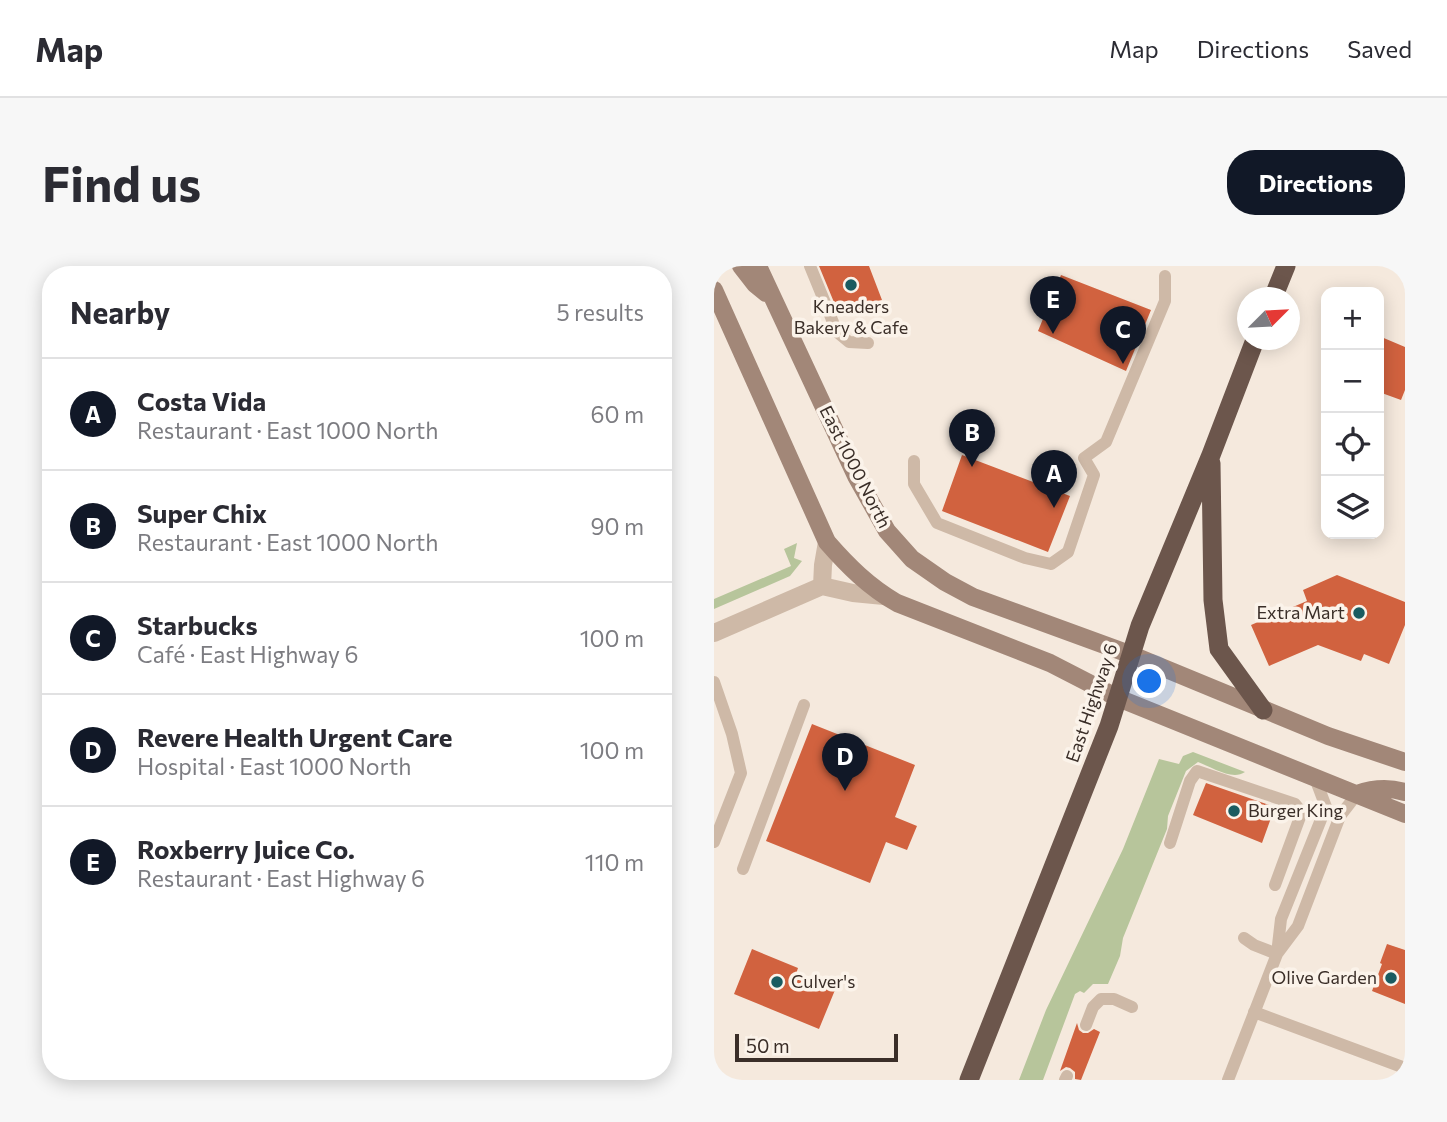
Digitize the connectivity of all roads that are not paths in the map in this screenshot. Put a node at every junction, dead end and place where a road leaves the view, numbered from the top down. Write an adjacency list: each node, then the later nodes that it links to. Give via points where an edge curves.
1 (741, 266): 8 (main road)
2 (758, 266): 8 (main road, East 1000 North)
3 (810, 266): 9 (lane, via 837,332 849,342)
4 (1286, 266): 6 (highway)
5 (1165, 276): 12 (lane, via 1165,301 1106,442 1084,458 1094,475 1068,552 1051,564 937,523 914,484)
6 (1277, 287)
7 (714, 290): 13 (main road)
8 (774, 300): 17 (main road, East 1000 North, via 856,476 900,548 944,582 973,597)
9 (868, 343)
10 (1251, 350): 11 (highway, East Highway 6)
11 (1211, 455): 17 (highway, East Highway 6); 21 (highway, via 1213,600 1219,649)
12 (914, 461)
13 (827, 542): 14 (street); 15 (main road)
14 (822, 586): 15 (street); 16 (street)
15 (884, 596): 19 (main road, via 1050,663)
16 (714, 633)
17 (1132, 655): 19 (highway, East Highway 6); 21 (main road, East 1000 North)
18 (714, 682): 27 (lane, via 741,773)
19 (1118, 698): 23 (main road); 37 (highway, East Highway 6)
20 (804, 705): 29 (lane)
21 (1264, 709): 22 (main road, East 1000 North)
22 (1405, 762)
23 (1315, 778): 25 (main road); 32 (lane, via 1326,807 1281,919)
24 (1405, 792): 25 (main road, via 1392,788)
25 (1357, 794): 26 (main road); 32 (lane, via 1340,816 1298,926)
26 (1405, 814)
27 (714, 842)
28 (1170, 843): 30 (lane, via 1197,771 1294,804 1300,817)
29 (743, 869)
30 (1275, 885)
31 (1244, 938): 32 (lane)
32 (1277, 954): 34 (lane)
33 (1132, 1007): 35 (lane, via 1101,999)
34 (1254, 1012): 36 (lane); 38 (lane)
35 (1086, 1025)
36 (1405, 1068)
37 (969, 1080)
38 (1228, 1080)

